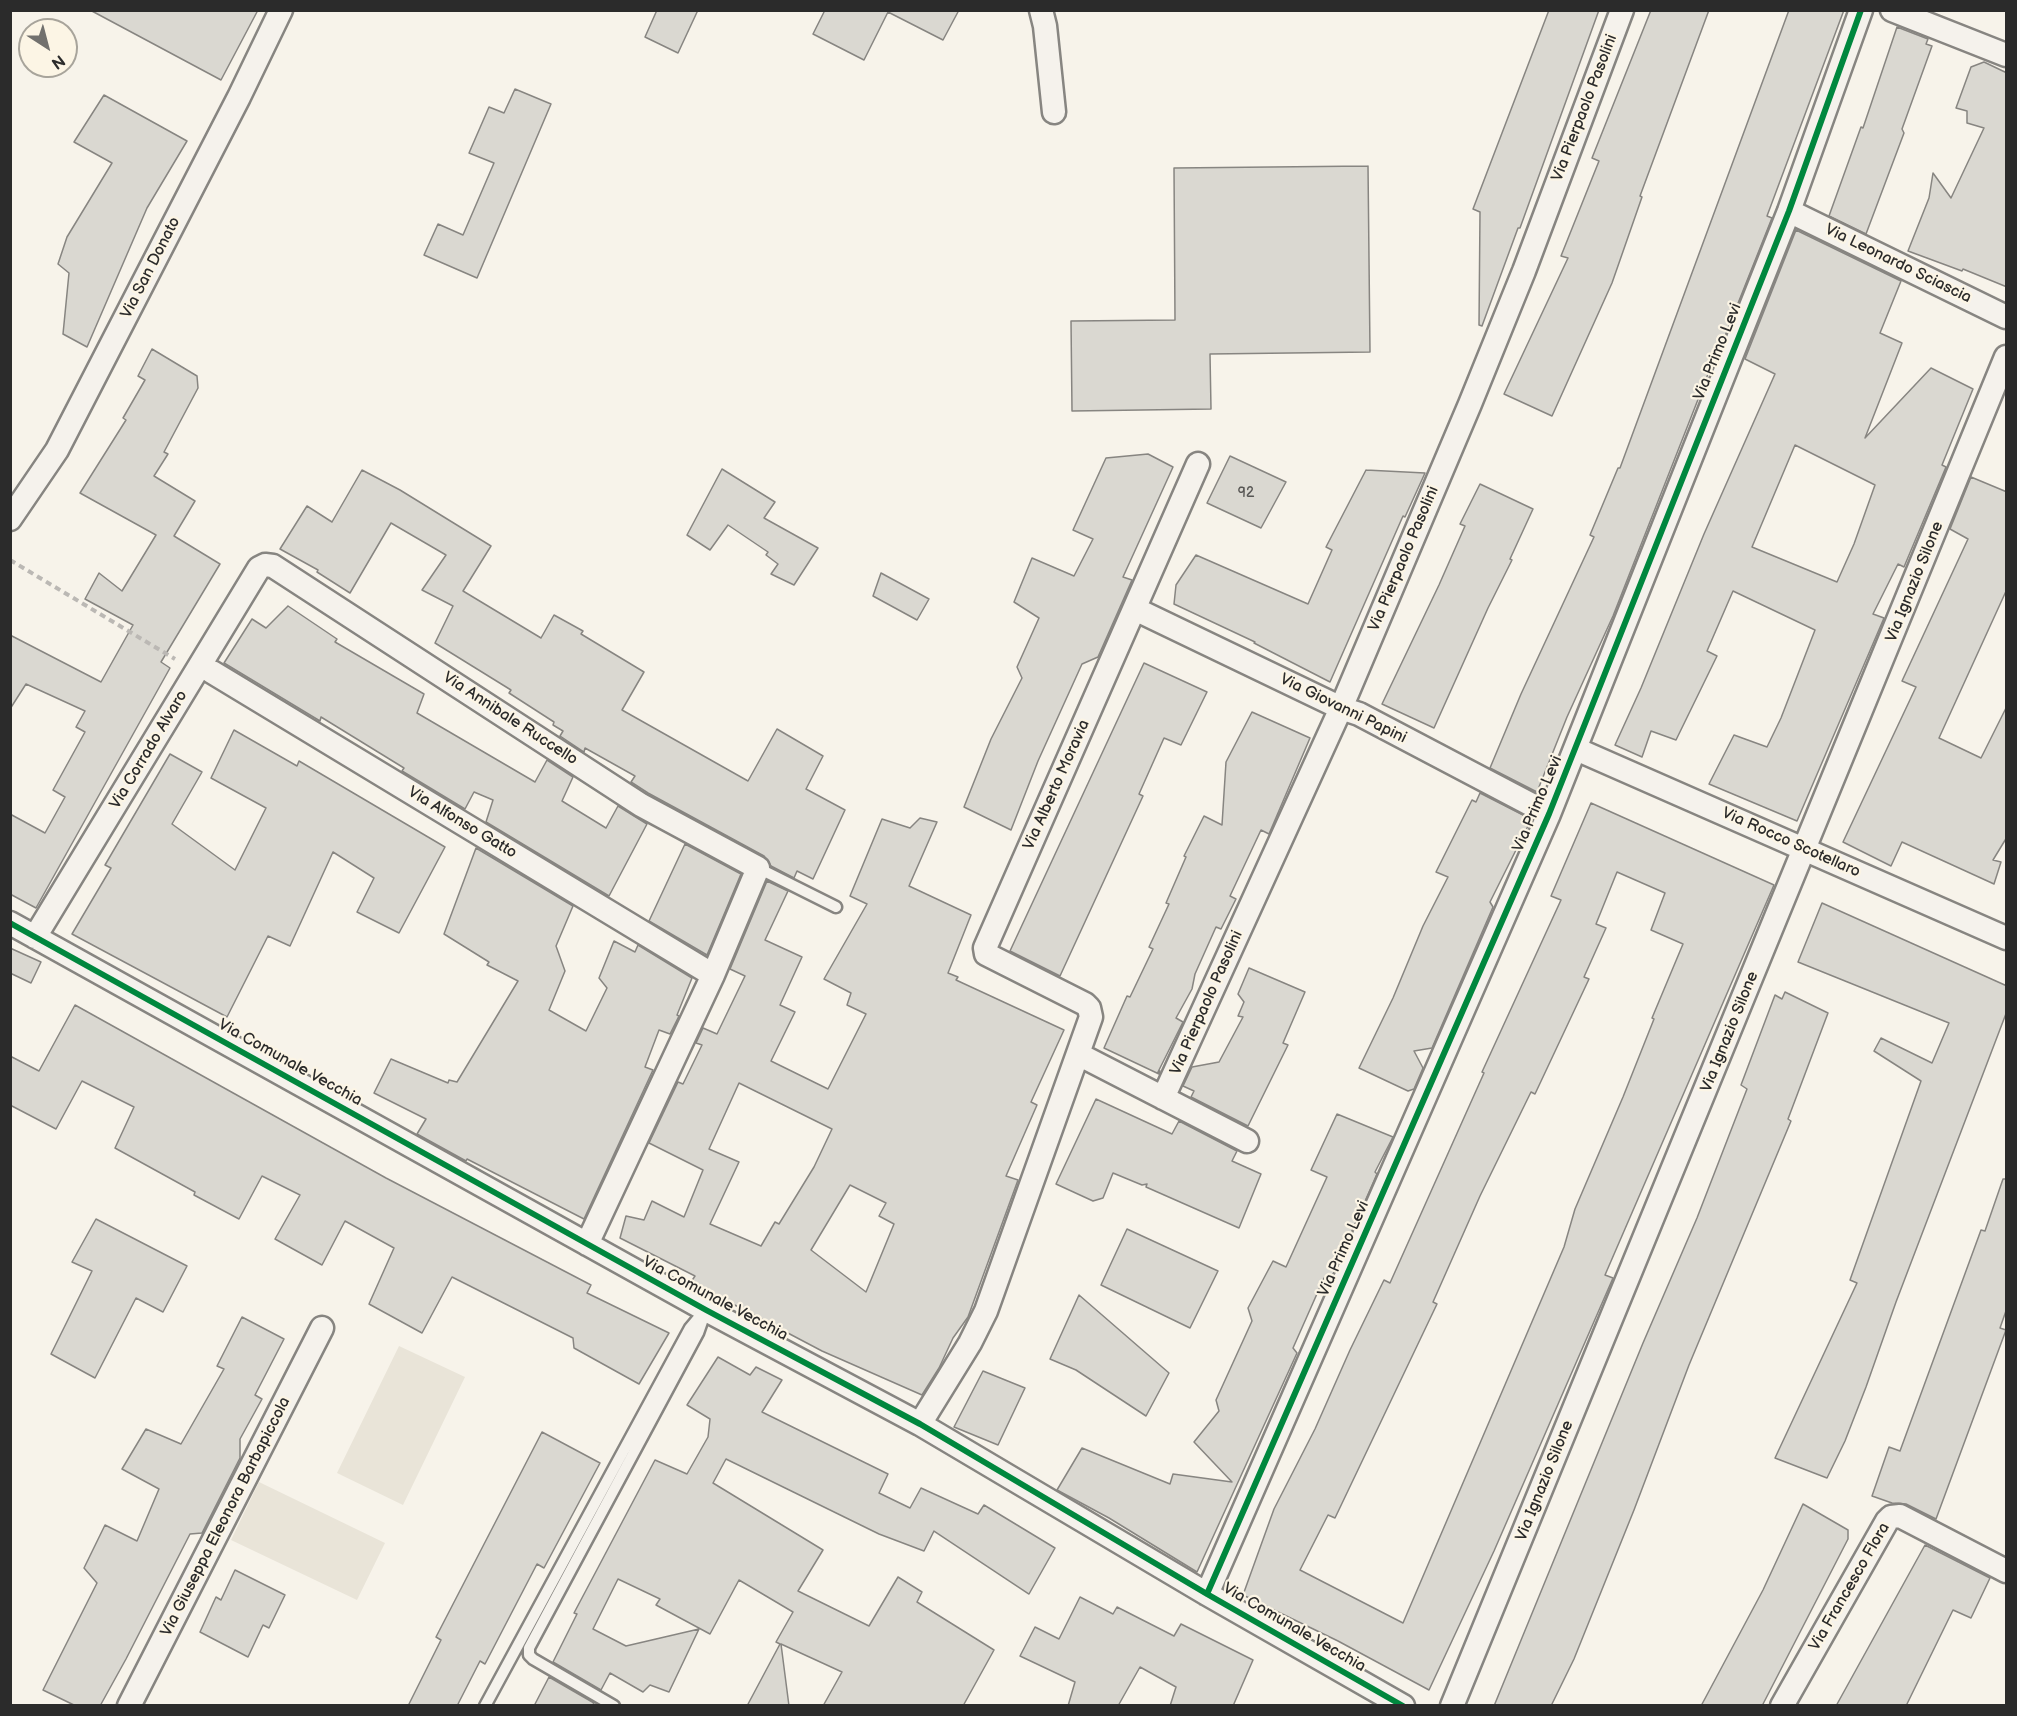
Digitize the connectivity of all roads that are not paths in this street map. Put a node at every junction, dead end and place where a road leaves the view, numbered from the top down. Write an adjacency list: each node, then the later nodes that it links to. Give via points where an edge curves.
1 (281, 10): 12 (street, Via San Donato, via 57,450)
2 (1041, 10): 7 (street)
3 (1622, 10): 16 (street, Via Pierpaolo Pasolini, via 1524,271)
4 (1861, 10): 8 (street, Via Primo Levi)
5 (1892, 10): 6 (street)
6 (2007, 54)
7 (1054, 112)
8 (1789, 211): 9 (street, Via Leonardo Sciascia); 17 (street, Via Primo Levi)
9 (2007, 317)
10 (2007, 357): 19 (street, Via Ignazio Silone)
11 (1198, 464): 14 (street, Via Alberto Moravia)
12 (10, 519)
13 (265, 565): 15 (street, Via Corrado Alvaro, via 259,568); 20 (street, Via Annibale Ruccello, via 273,566 641,805)
14 (1135, 609): 16 (street, Via Giovanni Papini); 26 (street, Via Alberto Moravia, via 984,950 1089,1008 1091,1020)
15 (204, 672): 23 (street, Via Corrado Alvaro); 25 (street, Via Alfonso Gatto)
16 (1341, 708): 18 (street, Via Giovanni Papini); 27 (street, Via Pierpaolo Pasolini)
17 (1576, 749): 18 (street, Via Primo Levi); 19 (street, Via Rocco Scotellaro)
18 (1549, 814): 34 (street, Via Primo Levi)
19 (1805, 850): 24 (street, Via Rocco Scotellaro); 39 (street, Via Ignazio Silone)
20 (758, 868): 21 (lane, Via Annibale Ruccello); 25 (street)
21 (836, 907)
22 (10, 923): 23 (street, Via Comunale Vecchia)
23 (35, 937): 29 (street, Via Comunale Vecchia)
24 (2007, 938)
25 (713, 975): 29 (street)
26 (1078, 1054): 27 (street); 32 (street, Via Alberto Moravia, via 986,1311)
27 (1163, 1098): 28 (street)
28 (1247, 1141)
29 (587, 1244): 30 (street, Via Comunale Vecchia)
30 (706, 1310): 32 (street, Via Comunale Vecchia); 36 (lane, via 690,1328); 37 (lane, via 698,1333 529,1648 533,1659)
31 (322, 1328): 35 (street, Via Giuseppa Eleonora Barbapiccola)
32 (920, 1424): 34 (street, Via Comunale Vecchia)
33 (2007, 1571): 40 (street, Via Francesco Flora, via 1900,1516 1891,1517)
34 (1208, 1594): 38 (street, Via Comunale Vecchia)
35 (129, 1706)
36 (485, 1706)
37 (614, 1706)
38 (1403, 1706)
39 (1452, 1706)
40 (1782, 1706)

